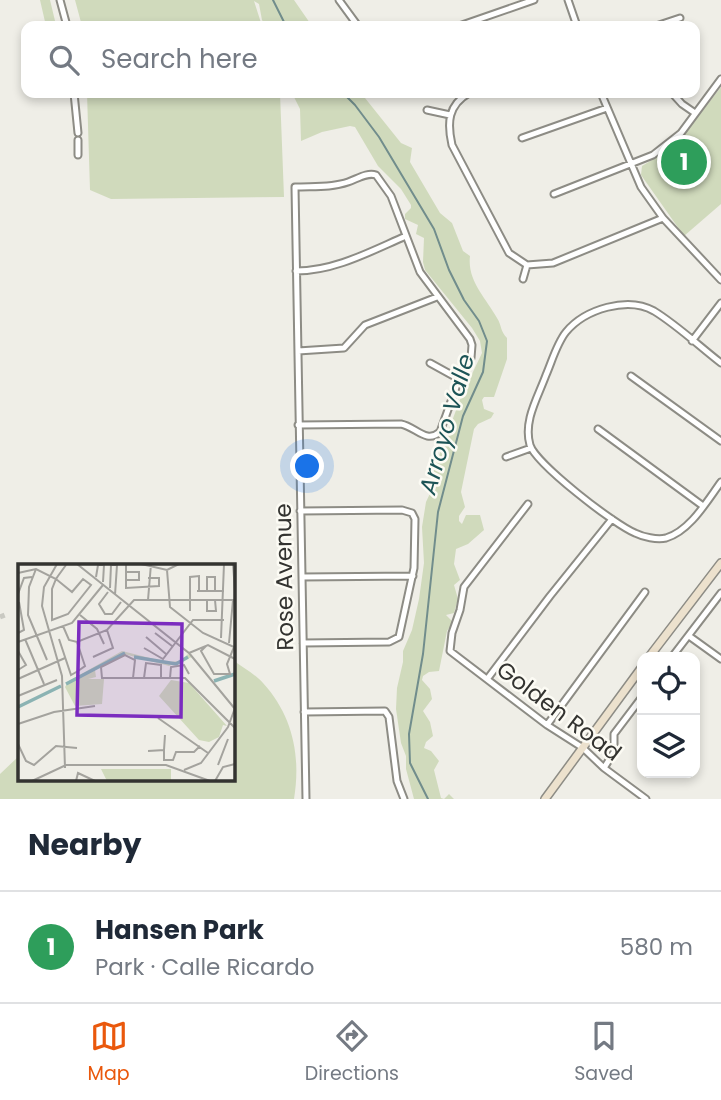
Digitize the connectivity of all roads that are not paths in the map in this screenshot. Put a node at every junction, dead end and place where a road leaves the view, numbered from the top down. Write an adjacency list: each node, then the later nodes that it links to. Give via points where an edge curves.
1 (60, 0): 6 (street)
2 (340, 0): 7 (street)
3 (534, 0): 8 (street)
4 (568, 0): 9 (street)
5 (680, 18): 10 (street)
6 (66, 21)
7 (355, 21)
8 (473, 21)
9 (575, 21)
10 (671, 21)
11 (721, 79): 18 (street)
12 (75, 98): 20 (street)
13 (463, 98): 19 (street)
14 (603, 98): 16 (street)
15 (677, 98): 18 (street)
16 (607, 108): 21 (street); 24 (street)
17 (427, 110): 19 (street)
18 (695, 113): 24 (street, via 670,143)
19 (450, 115): 28 (street, via 452,145 509,253)
20 (78, 132)
21 (522, 138)
22 (78, 140): 23 (street)
23 (78, 155)
24 (631, 165): 25 (street); 26 (street)
25 (554, 194)
26 (663, 218): 28 (street, via 552,263); 31 (street)
27 (406, 236): 29 (street, via 332,267); 29 (street, Rose Avenue, via 391,196 376,175 370,173 344,184 295,187); 32 (street, via 416,264)
28 (527, 265): 30 (street)
29 (296, 271): 35 (street, Rose Avenue)
30 (523, 279)
31 (721, 280)
32 (437, 297): 35 (street, via 365,325 344,348); 39 (street, via 472,345 471,358)
33 (721, 303): 34 (street)
34 (692, 341): 37 (street); 43 (street, via 640,306 607,308 580,320 566,332 527,426)
35 (298, 351): 40 (street, Rose Avenue)
36 (430, 363): 39 (street)
37 (721, 363)
38 (631, 376): 42 (street)
39 (459, 379): 40 (street, via 436,436 429,438 401,424)
40 (299, 425): 48 (street, Rose Avenue)
41 (598, 429): 47 (street)
42 (721, 442)
43 (531, 448): 44 (street); 49 (street, via 542,464)
44 (506, 457)
45 (721, 482): 47 (street)
46 (528, 504): 61 (street, Golden Road, via 464,587 452,633 450,651)
47 (703, 506): 49 (street, via 682,530 664,538 635,533)
48 (300, 511): 51 (street, via 412,513 416,543); 52 (street, Rose Avenue)
49 (611, 519): 61 (street)
50 (721, 563): 57 (main road)
51 (413, 576): 52 (street); 56 (street, via 401,631 394,640)
52 (302, 577): 56 (street, Rose Avenue)
53 (645, 592): 64 (street)
54 (721, 593): 55 (street)
55 (689, 636): 58 (street); 59 (street)
56 (303, 643): 63 (street, Rose Avenue)
57 (653, 652)
58 (676, 652)
59 (721, 659)
60 (637, 674): 65 (main road)
61 (488, 678): 64 (street, Golden Road)
62 (637, 706): 66 (street, via 614,734 614,752)
63 (304, 712): 67 (street, Rose Avenue); 68 (street, via 384,711 389,717 397,781)
64 (547, 724): 65 (street, Golden Road)
65 (583, 748): 66 (street, Golden Road); 69 (main road)
66 (604, 768): 70 (street, Golden Road)
67 (306, 799)
68 (404, 799)
69 (545, 799)
70 (646, 799)

